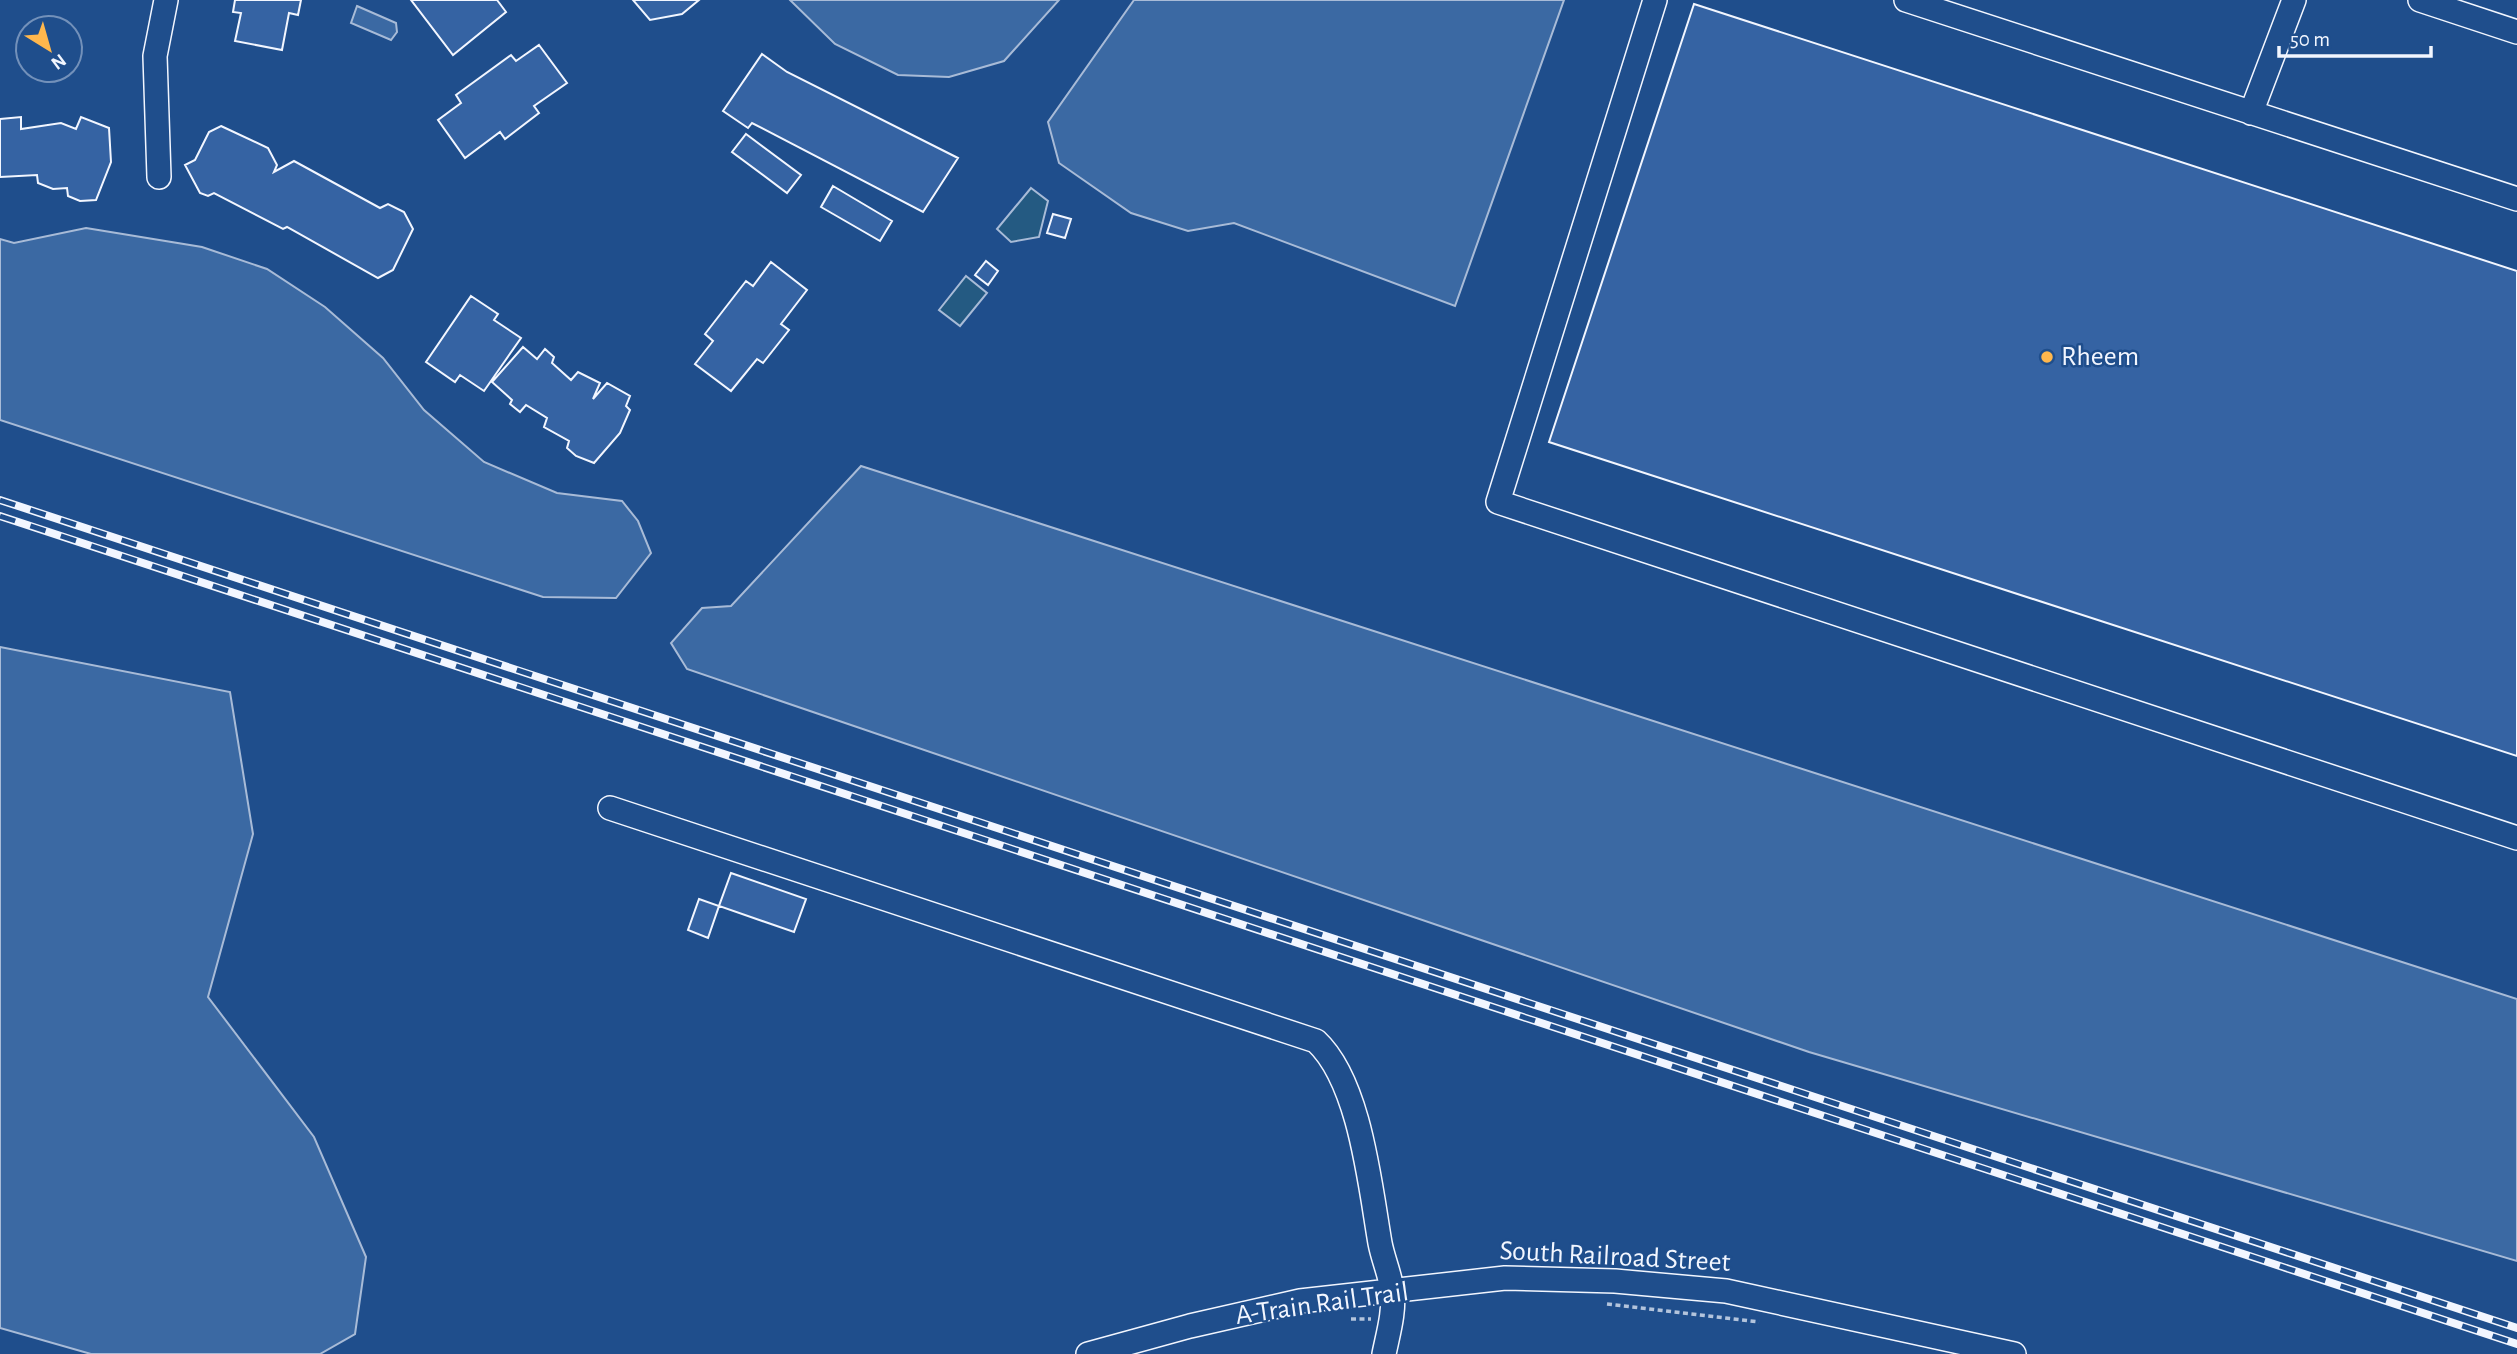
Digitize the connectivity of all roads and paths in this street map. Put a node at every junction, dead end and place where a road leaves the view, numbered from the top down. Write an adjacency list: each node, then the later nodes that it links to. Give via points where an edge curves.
1 (166, 0): 8 (street, via 155,56)
2 (1655, 0): 11 (street, via 1498,502)
3 (1906, 0): 7 (street)
4 (2294, 0): 7 (street)
5 (2420, 0): 6 (street)
6 (2517, 32)
7 (2251, 113): 9 (street)
8 (159, 177)
9 (2517, 199)
10 (610, 808): 12 (street, via 1316,1041 1331,1055 1343,1083 1371,1175)
11 (2517, 838)
12 (1392, 1291): 15 (street); 17 (street, South Railroad Street, via 1300,1301); 19 (street, South Railroad Street, via 1505,1278 1726,1291)
13 (1606, 1304): 16 (path)
14 (1344, 1318): 15 (path, A-Train Rail Trail)
15 (1391, 1319): 18 (street)
16 (1768, 1323)
17 (1088, 1354)
18 (1384, 1354)
19 (2014, 1354)

